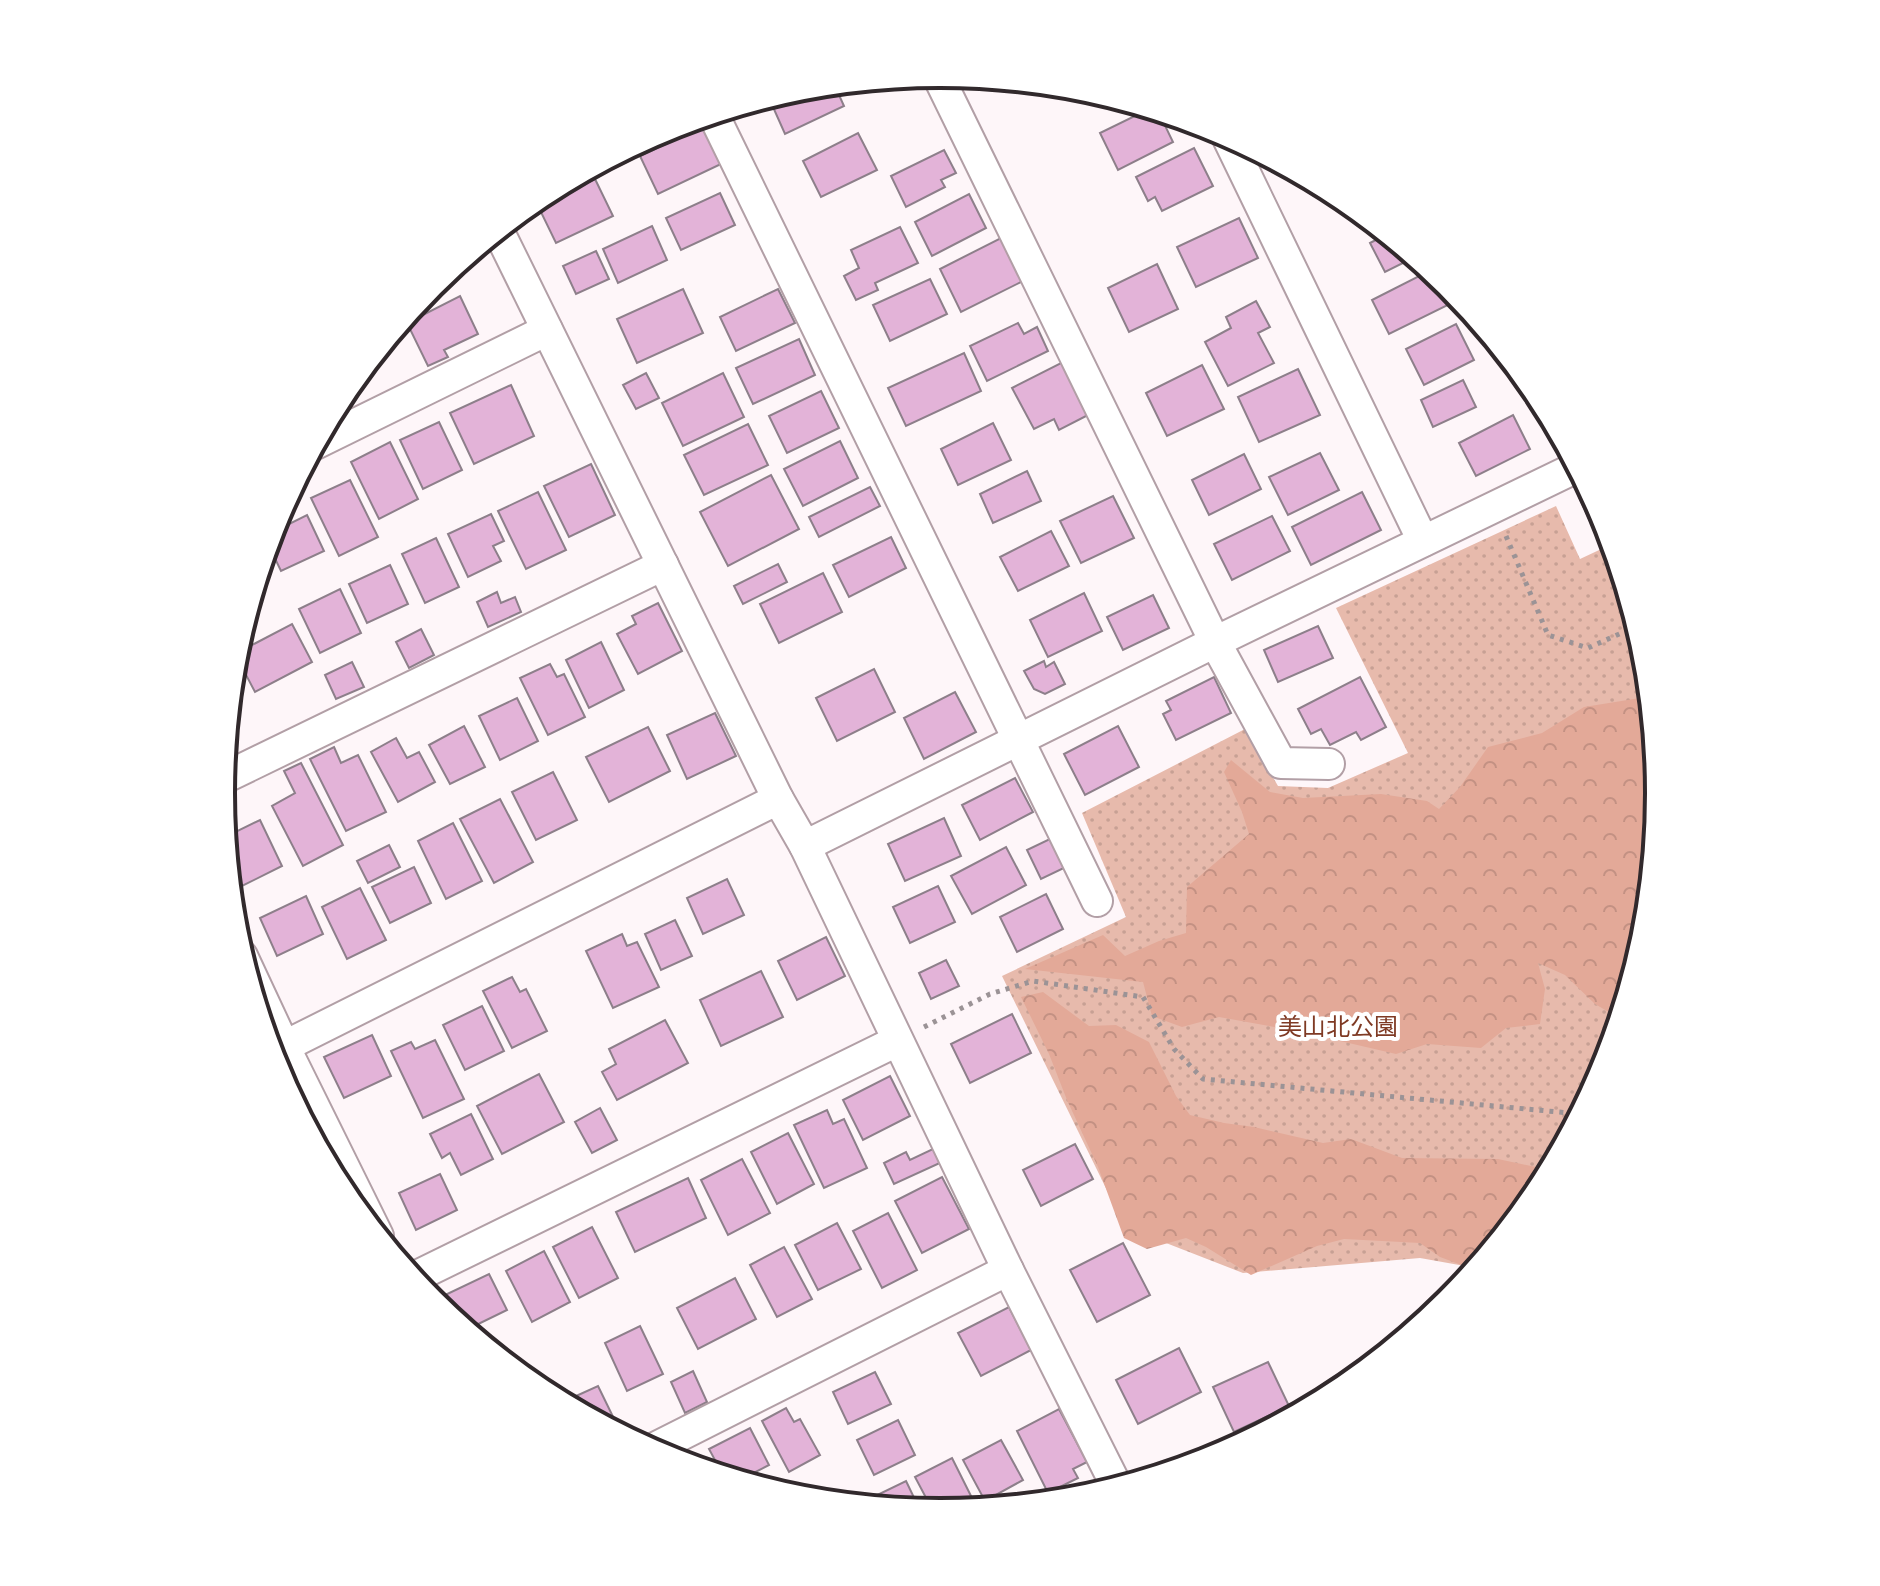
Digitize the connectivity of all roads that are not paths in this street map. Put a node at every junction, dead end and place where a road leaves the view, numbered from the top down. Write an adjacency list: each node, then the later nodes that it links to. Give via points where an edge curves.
1 (944, 88): 10 (street)
2 (718, 124): 11 (street)
3 (1235, 154): 8 (street)
4 (503, 240): 5 (street)
5 (547, 330): 6 (street); 9 (street)
6 (332, 436)
7 (1567, 472): 8 (street)
8 (1423, 541): 10 (street)
9 (663, 565): 13 (street); 14 (street)
10 (1215, 642): 11 (street); 12 (street, via 1281,763)
11 (1019, 740): 15 (street); 16 (street)
12 (1329, 764)
13 (236, 772)
14 (778, 799): 15 (street); 18 (street)
15 (805, 846): 17 (street)
16 (1097, 901)
17 (897, 1041): 19 (street); 20 (street)
18 (283, 1047)
19 (1008, 1270): 21 (street); 22 (street)
20 (424, 1273)
21 (666, 1442)
22 (1112, 1476)

